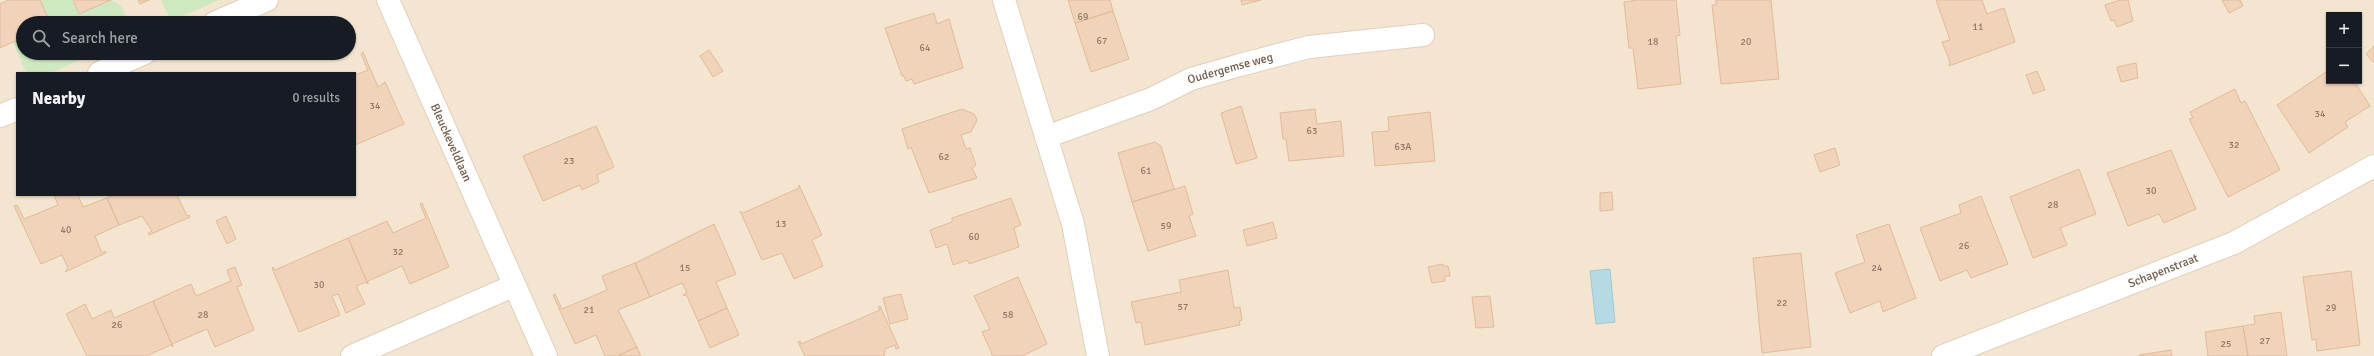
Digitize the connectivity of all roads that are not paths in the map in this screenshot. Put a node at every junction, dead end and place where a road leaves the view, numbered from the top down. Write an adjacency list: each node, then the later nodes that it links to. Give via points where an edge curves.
1 (267, 0): 4 (street)
2 (388, 0): 12 (street, Bleuckeveldlaan, via 485,215)
3 (1004, 0): 10 (street)
4 (230, 16)
5 (1424, 35): 10 (street, Oudergemse weg, via 1310,47 1271,57 1192,79 1151,99)
6 (129, 60): 7 (street)
7 (101, 72)
8 (16, 109): 9 (street)
9 (0, 116)
10 (1046, 137): 15 (street, via 1073,224)
11 (2374, 166): 16 (street, Schapenstraat, via 2234,243)
12 (513, 286): 13 (street); 14 (street, Bleuckeveldlaan)
13 (352, 356)
14 (546, 356)
15 (1098, 356)
16 (1943, 356)

